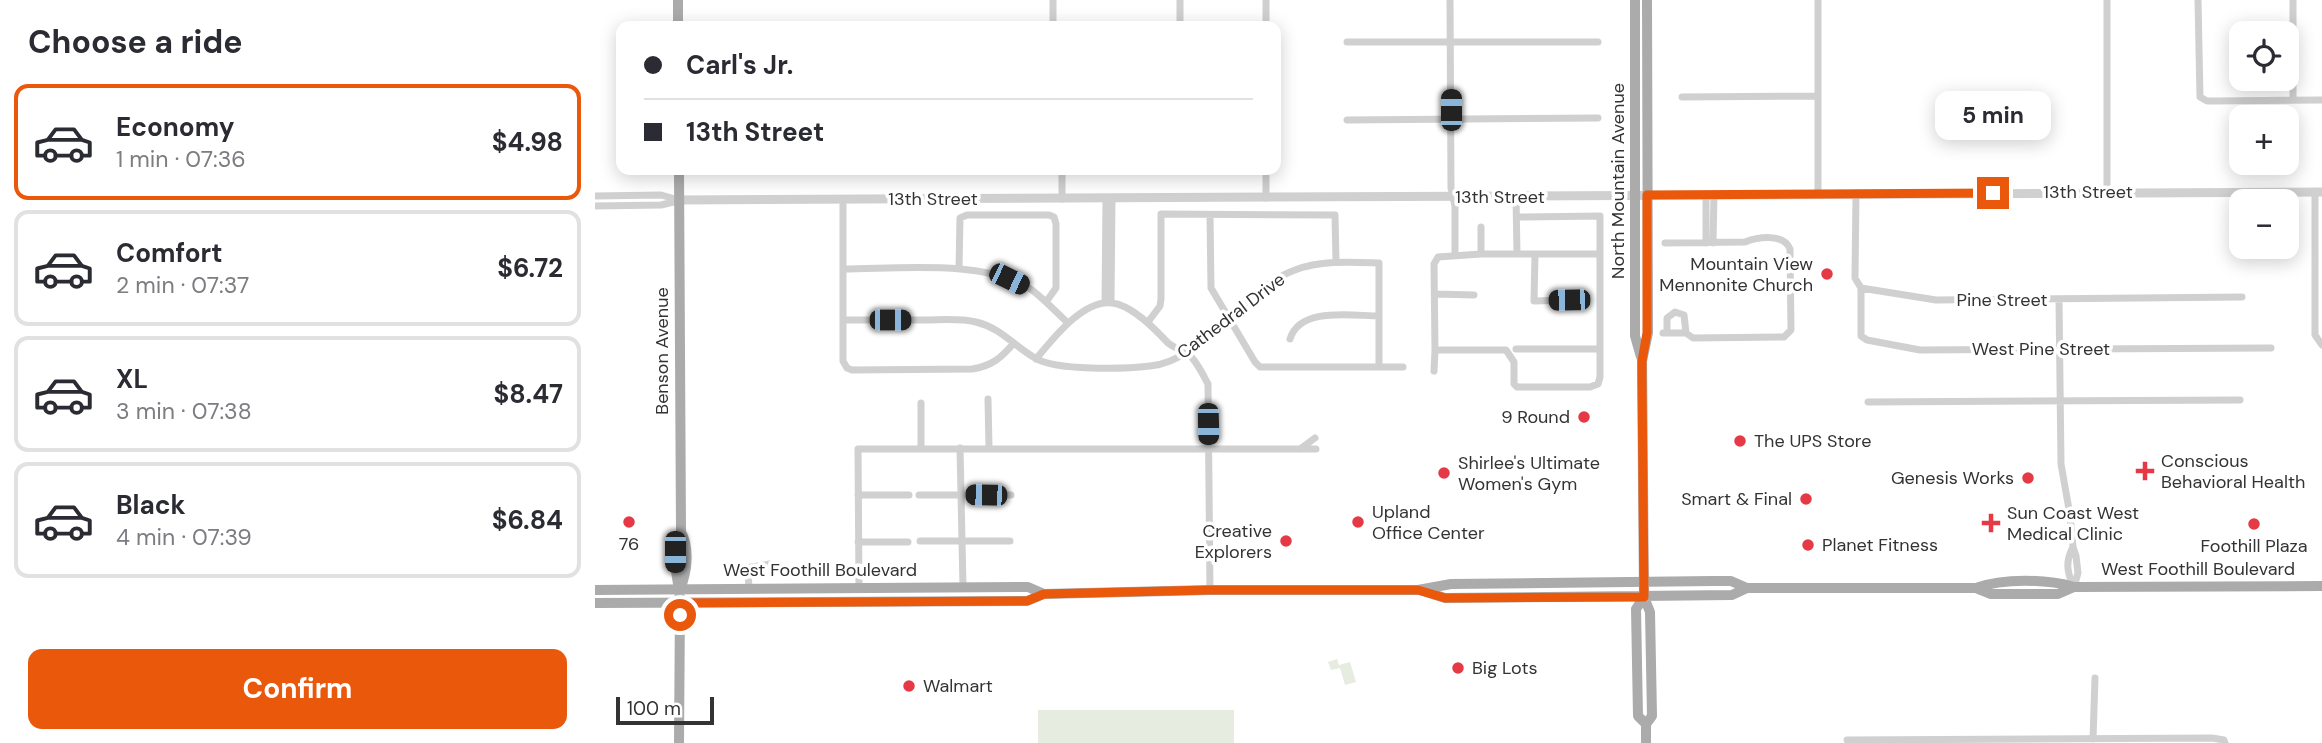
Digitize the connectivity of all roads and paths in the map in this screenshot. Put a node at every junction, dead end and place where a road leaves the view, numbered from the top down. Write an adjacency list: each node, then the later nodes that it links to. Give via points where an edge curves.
1 (678, 0): 12 (main road)
2 (1053, 0): 13 (street)
3 (1180, 0): 14 (street)
4 (1266, 0): 15 (street)
5 (1450, 0): 16 (street)
6 (1635, 0): 35 (main road, North Mountain Avenue)
7 (1647, 0): 35 (main road, North Mountain Avenue)
8 (1818, 0): 19 (street)
9 (2107, 0): 29 (street)
10 (2198, 0): 21 (street, via 2200,97 2207,101)
11 (2293, 0): 21 (street)
12 (678, 21)
13 (1053, 21)
14 (1180, 21)
15 (1266, 21)
16 (1450, 41): 17 (street); 18 (street); 24 (street)
17 (1347, 42)
18 (1598, 42)
19 (1818, 96): 20 (street); 31 (street)
20 (1682, 97)
21 (2293, 100): 22 (street)
22 (2322, 100)
23 (1598, 118): 24 (street)
24 (1451, 119): 25 (street); 36 (street)
25 (1347, 120)
26 (679, 175): 42 (main road, Benson Avenue)
27 (1062, 175): 40 (street)
28 (1266, 175): 38 (street)
29 (2107, 192): 30 (street, 13th Street); 32 (street, 13th Street)
30 (2319, 192): 73 (street, via 2315,335)
31 (1818, 193): 32 (street, 13th Street); 33 (street, 13th Street)
32 (1856, 193): 57 (street, via 1855,278)
33 (1710, 194): 35 (street, 13th Street); 48 (street)
34 (595, 196): 42 (street, 13th Street, via 661,195)
35 (1641, 196): 37 (street, 13th Street); 107 (main road, North Mountain Avenue, via 1647,333 1642,361)
36 (1453, 197): 37 (street, 13th Street); 38 (street, 13th Street); 52 (street)
37 (1516, 197): 45 (street)
38 (1266, 198): 41 (street, 13th Street)
39 (843, 199): 40 (street, 13th Street); 42 (street, 13th Street); 55 (street)
40 (1062, 199): 41 (street, 13th Street)
41 (1109, 199): 64 (street)
42 (679, 200): 43 (street, 13th Street, via 661,205); 116 (main road, Benson Avenue, via 681,532 675,539)
43 (595, 205)
44 (1210, 215): 54 (street, via 1335,215); 66 (street, via 1211,288); 68 (street, via 1161,214 1161,299)
45 (1517, 217): 50 (street); 51 (street, via 1600,216)
46 (1481, 227): 49 (street)
47 (1665, 243): 48 (street)
48 (1710, 243): 70 (street, via 1782,239 1788,243 1791,330 1784,337 1693,338)
49 (1481, 254): 50 (street); 52 (street)
50 (1517, 254): 53 (street)
51 (1599, 254): 53 (street); 76 (street)
52 (1455, 255): 58 (street, via 1438,257 1434,264)
53 (1535, 255): 61 (street, via 1534,301)
54 (1336, 262): 65 (street, Cathedral Drive, via 1379,263); 66 (street, Cathedral Drive, via 1279,277)
55 (844, 269): 56 (street); 67 (street)
56 (958, 269): 63 (street, via 1009,279); 63 (street, via 960,218 1049,215 1056,224 1056,288)
57 (1861, 288): 62 (street, Pine Street, via 1936,300); 77 (street, West Pine Street, via 1861,336 1867,341 1920,350)
58 (1435, 294): 59 (street); 78 (street)
59 (1474, 295)
60 (2242, 298): 62 (street, Pine Street)
61 (1569, 300)
62 (2059, 300): 77 (street)
63 (1046, 302): 69 (street)
64 (1108, 303): 68 (street, via 1119,304); 69 (street, via 1078,314)
65 (1379, 316): 71 (street, via 1317,317 1297,327); 81 (street)
66 (1227, 319): 79 (street, Cathedral Drive); 81 (street, via 1261,367)
67 (843, 320): 72 (street, Cathedral Drive, via 961,320 989,326); 72 (street, via 843,361 852,370 986,367)
68 (1148, 322): 79 (street, via 1173,347)
69 (1068, 323): 80 (street)
70 (1686, 333): 70 (street, via 1665,333 1667,318 1675,312 1684,315)
71 (1290, 339)
72 (1014, 343): 80 (street, Cathedral Drive)
73 (2321, 345)
74 (2271, 348): 77 (street, West Pine Street)
75 (1516, 349): 76 (street)
76 (1600, 349): 78 (street, via 1600,377 1598,384 1590,387 1517,387 1514,362 1506,350)
77 (2060, 349): 85 (street)
78 (1435, 350): 83 (street)
79 (1187, 352): 80 (street, Cathedral Drive, via 1153,366 1069,367); 94 (street, via 1208,384)
80 (1036, 359)
81 (1379, 367): 82 (street)
82 (1403, 367)
83 (1434, 370)
84 (988, 399): 92 (street)
85 (2060, 400): 86 (street); 88 (street); 112 (street, via 2061,464 2073,547 2067,557 2067,573)
86 (2240, 400)
87 (921, 402): 90 (street)
88 (1868, 402)
89 (1315, 438): 95 (street)
90 (921, 448): 91 (street); 97 (street, via 858,449)
91 (960, 448): 92 (street); 96 (street)
92 (989, 448): 94 (street)
93 (1316, 449): 95 (street)
94 (1209, 450): 95 (street); 118 (street)
95 (1299, 450)
96 (961, 494): 99 (street); 100 (street); 102 (street)
97 (858, 495): 98 (street); 104 (street)
98 (909, 495)
99 (919, 495)
100 (1011, 495)
101 (921, 541): 102 (street)
102 (962, 541): 103 (street); 110 (street)
103 (1010, 541)
104 (858, 542): 105 (street); 114 (street)
105 (908, 542)
106 (779, 569): 113 (street, via 755,565 748,572)
107 (1644, 581): 115 (main road, West Foothill Boulevard, via 1731,581); 119 (main road, West Foothill Boulevard, via 1451,584); 121 (main road, North Mountain Avenue)
108 (2322, 586): 112 (main road, West Foothill Boulevard)
109 (908, 587): 110 (main road, West Foothill Boulevard); 114 (main road, West Foothill Boulevard); 123 (main road, via 895,593 861,595)
110 (963, 587): 111 (main road, West Foothill Boulevard)
111 (1023, 587): 120 (main road, West Foothill Boulevard); 122 (main road, via 989,593)
112 (2074, 587): 115 (main road, West Foothill Boulevard, via 2057,582 2009,582 1976,588)
113 (749, 588): 114 (main road, West Foothill Boulevard); 116 (main road, West Foothill Boulevard)
114 (859, 588): 126 (main road, via 854,594 798,597)
115 (1747, 588): 121 (main road, West Foothill Boulevard, via 1731,595)
116 (680, 589): 117 (main road, West Foothill Boulevard); 125 (main road, Benson Avenue)
117 (595, 590)
118 (1209, 590): 119 (main road, West Foothill Boulevard); 120 (main road, West Foothill Boulevard)
119 (1418, 590): 121 (main road, West Foothill Boulevard, via 1445,598)
120 (1044, 594): 122 (main road, West Foothill Boulevard, via 1027,601)
121 (1644, 597): 132 (main road, North Mountain Avenue, via 1650,612 1652,716 1646,724)
122 (981, 601): 123 (main road, West Foothill Boulevard)
123 (857, 602): 126 (main road, West Foothill Boulevard)
124 (595, 603): 125 (main road, West Foothill Boulevard)
125 (680, 603): 126 (main road, West Foothill Boulevard); 131 (main road, Benson Avenue)
126 (784, 603)
127 (2095, 678): 128 (street)
128 (2094, 738): 129 (street); 130 (street)
129 (1847, 740)
130 (2224, 741)
131 (679, 743)
132 (1646, 743)

